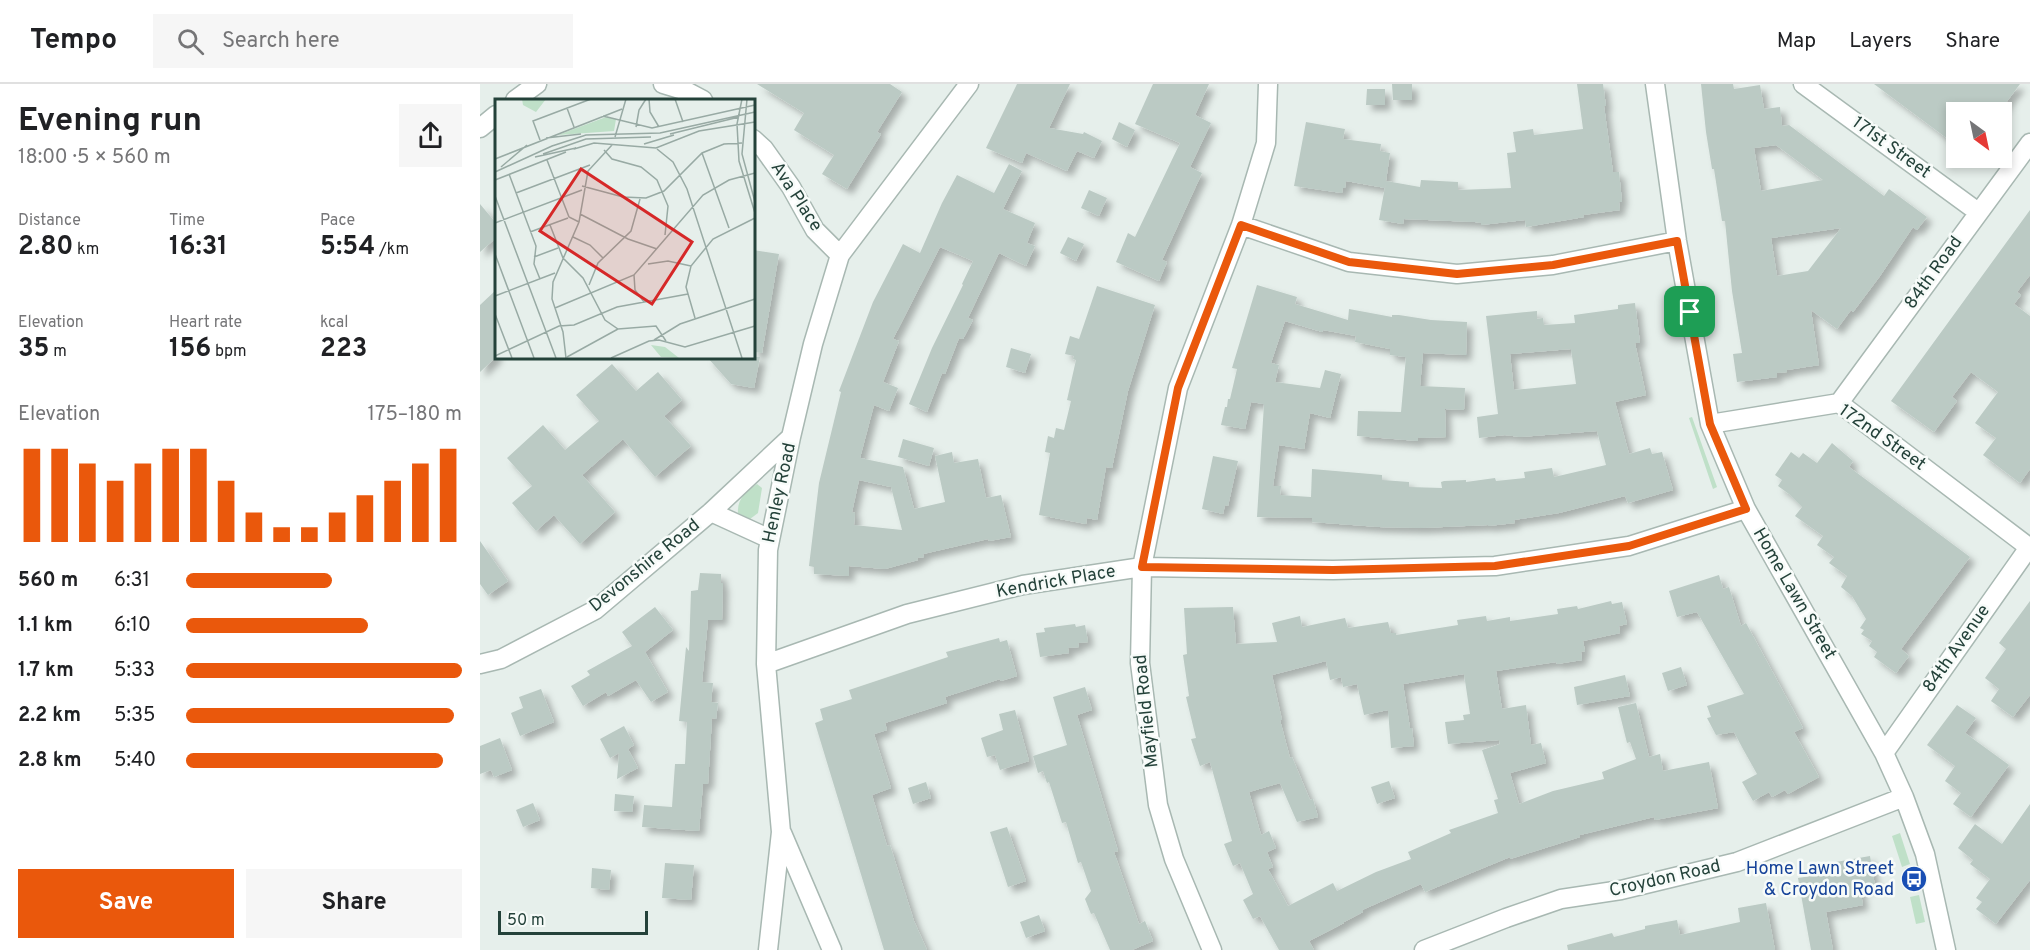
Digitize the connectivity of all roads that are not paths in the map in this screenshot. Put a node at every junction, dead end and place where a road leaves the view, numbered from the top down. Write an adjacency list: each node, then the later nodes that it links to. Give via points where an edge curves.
1 (537, 84): 7 (street)
2 (663, 84): 8 (street)
3 (969, 84): 16 (street, Henley Road)
4 (1268, 84): 14 (street, Mayfield Road, via 1266,143)
5 (1655, 84): 15 (street, Home Lawn Street)
6 (1803, 84): 13 (street, 171st Street)
7 (516, 99)
8 (701, 99)
9 (495, 116): 10 (street)
10 (480, 128)
11 (754, 140): 16 (street, Ava Place, via 791,187 815,230)
12 (2030, 143): 13 (street, 84th Road)
13 (1978, 212): 17 (street, 84th Road)
14 (1241, 225): 15 (street, via 1349,262 1457,274 1553,265); 24 (street, Mayfield Road, via 1178,388)
15 (1677, 241): 18 (street, Home Lawn Street)
16 (840, 255): 19 (street, Henley Road)
17 (1839, 403): 18 (street, 172nd Street); 23 (street, 172nd Street)
18 (1710, 424): 20 (street, Home Lawn Street)
19 (791, 437): 21 (street, Devonshire Road); 22 (street, Henley Road)
20 (1746, 509): 24 (street, Kendrick Place, via 1629,546 1495,566 1333,570); 27 (street, Home Lawn Street)
21 (711, 512): 22 (street, Devonshire Road); 25 (street, Devonshire Road, via 595,610 501,659)
22 (770, 538): 26 (street, Henley Road)
23 (2030, 547): 27 (street, 84th Avenue)
24 (1142, 567): 26 (street, Kendrick Place, via 1023,585 907,614); 32 (street, Mayfield Road, via 1140,663 1158,805 1174,859)
25 (480, 664)
26 (766, 664): 29 (street, Henley Road)
27 (1884, 753): 28 (street, Home Lawn Street)
28 (1904, 797): 33 (street, Croydon Road, via 1737,862 1622,890 1561,899); 34 (street, Home Lawn Street, via 1925,854)
29 (782, 832): 30 (street, Henley Road); 31 (street)
30 (768, 950)
31 (832, 950)
32 (1212, 950)
33 (1424, 950)
34 (1946, 950)

